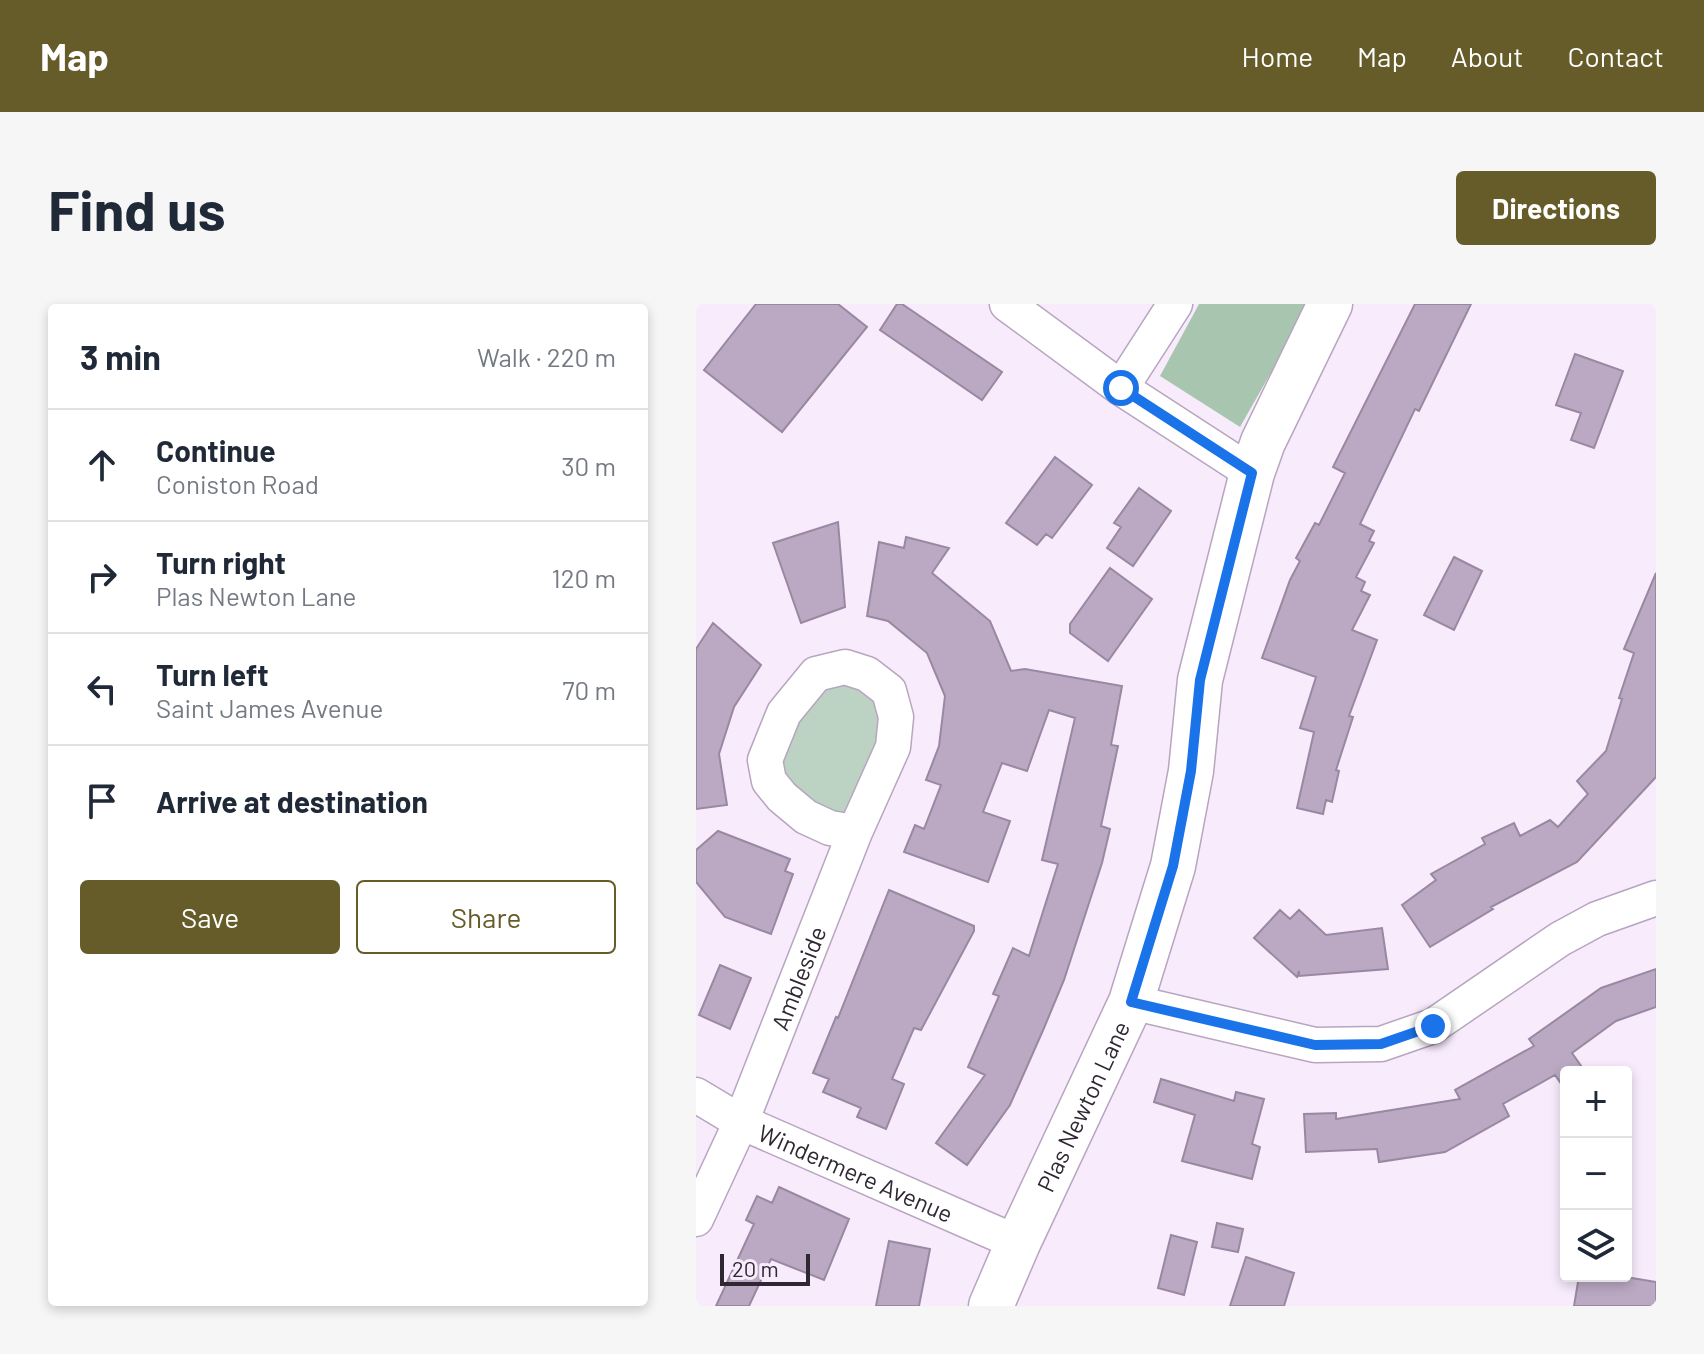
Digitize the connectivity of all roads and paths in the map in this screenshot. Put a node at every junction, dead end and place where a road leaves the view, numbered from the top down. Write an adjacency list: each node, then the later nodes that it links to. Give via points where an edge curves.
1 (1007, 304): 4 (street)
2 (1175, 304): 4 (street)
3 (1330, 304): 5 (street, Plas Newton Lane)
4 (1121, 388): 5 (street)
5 (1252, 473): 8 (street, Plas Newton Lane, via 1200,680 1191,771 1173,866)
6 (855, 832): 6 (street, Ambleside, via 893,747 896,717 889,691 867,674 845,667 816,674 784,713 765,760 769,781 806,817); 10 (street, Ambleside)
7 (1656, 898): 8 (street, via 1597,919 1433,1026 1381,1044 1315,1045)
8 (1131, 1002): 12 (street, Plas Newton Lane)
9 (696, 1095): 10 (street, Windermere Avenue)
10 (741, 1122): 11 (street, Ambleside); 12 (street, Windermere Avenue)
11 (696, 1219)
12 (1018, 1243): 13 (street, Plas Newton Lane)
13 (991, 1306)

